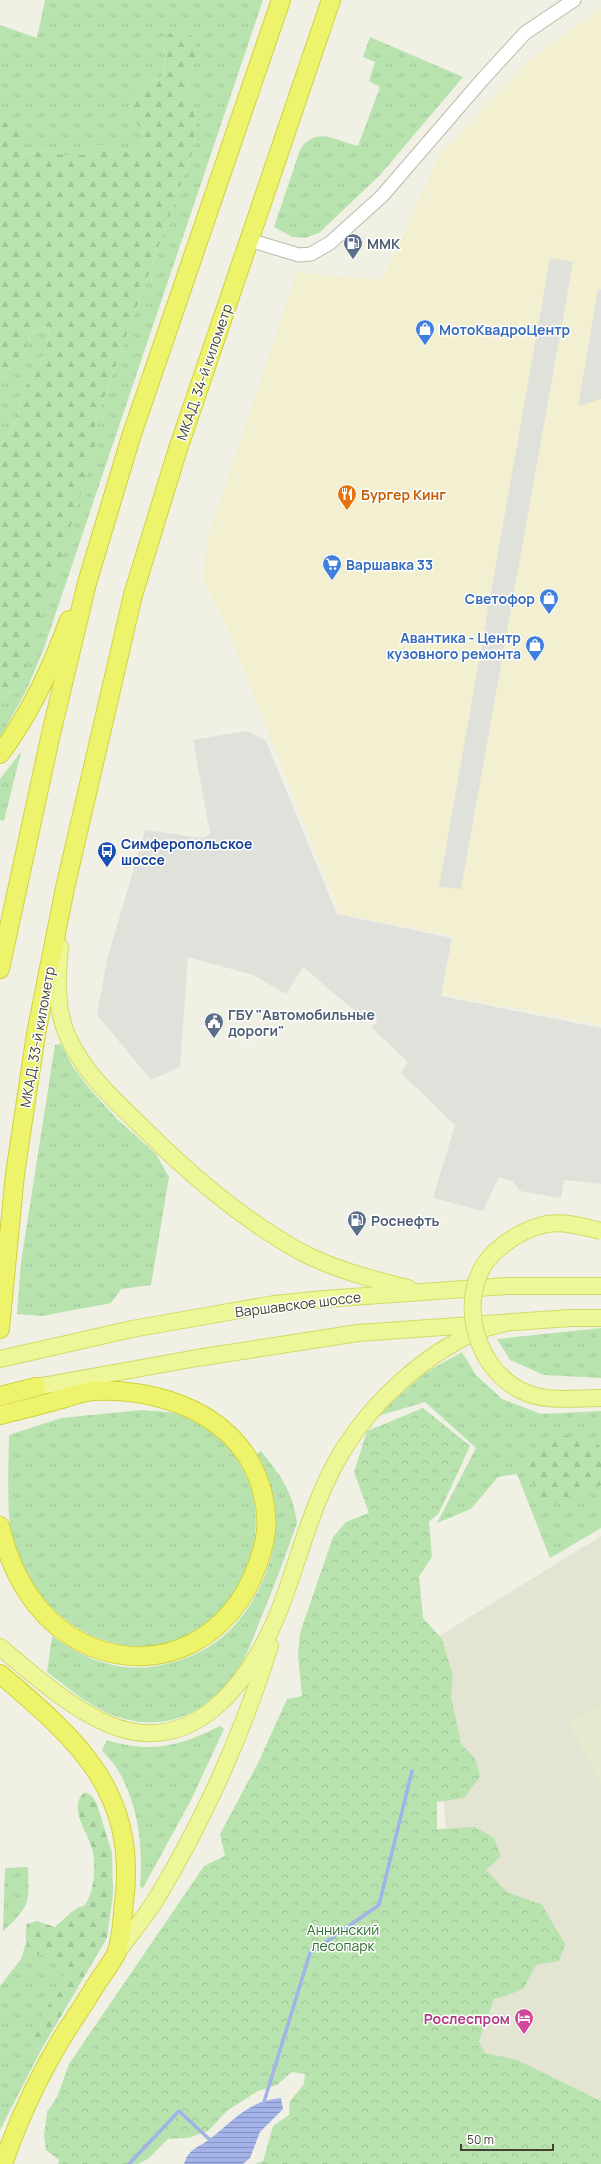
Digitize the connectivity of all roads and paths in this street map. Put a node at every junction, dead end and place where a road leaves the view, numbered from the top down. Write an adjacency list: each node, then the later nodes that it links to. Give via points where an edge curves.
1 (281, 0): 5 (highway)
2 (331, 0): 4 (highway, МКАД, 34-й километр)
3 (574, 0): 4 (street, via 525,33 382,196 330,243 311,254 299,255)
4 (249, 240): 6 (highway, МКАД, 34-й километр, via 151,533 133,595)
5 (108, 512): 7 (highway, via 68,623 38,690 15,734); 9 (highway, via 87,583 50,738)
6 (96, 749): 8 (highway, МКАД, 33-й километр)
7 (0, 754)
8 (66, 888): 14 (main road, via 58,972 61,1016 67,1036 94,1079 158,1144 239,1213 300,1251 328,1264 367,1278); 17 (highway, МКАД, 33-й километр, via 24,1104)
9 (0, 969)
10 (601, 1231): 23 (main road, bridge, via 565,1223 548,1224 525,1231 503,1245 488,1260 477,1280 473,1305 475,1328 482,1351 498,1373 520,1390 542,1397)
11 (601, 1278): 12 (main road)
12 (577, 1285): 13 (main road, Варшавское шоссе); 14 (main road, Варшавское шоссе, via 506,1286)
13 (601, 1286)
14 (421, 1292): 19 (main road, Варшавское шоссе, via 274,1304 146,1327)
15 (601, 1318): 16 (main road)
16 (510, 1322): 18 (main road, via 358,1333); 26 (main road, via 478,1331 418,1367 364,1420 342,1450 326,1483)
17 (0, 1329)
18 (197, 1358): 20 (main road); 21 (main road)
19 (0, 1359)
20 (36, 1386): 22 (highway)
21 (93, 1391): 24 (highway); 25 (highway, via 153,1395 181,1403 205,1415 228,1433 247,1457 260,1484 266,1515 264,1545 253,1576 239,1602 220,1625 197,1641 172,1652 142,1657 110,1654 59,1628 38,1607 19,1582 6,1551)
22 (0, 1396)
23 (601, 1398)
24 (0, 1415)
25 (0, 1526)
26 (284, 1598): 27 (main road, via 261,1650 240,1683 220,1705 197,1721 174,1730 151,1733 129,1731 109,1725 68,1702); 29 (main road, via 259,1681 225,1766 187,1844 154,1902)
27 (0, 1647)
28 (0, 1674): 29 (highway, via 64,1730 101,1777 113,1802 122,1829 126,1857 126,1888)
29 (116, 1954): 30 (highway, via 49,2058 15,2128)
30 (3, 2164)

